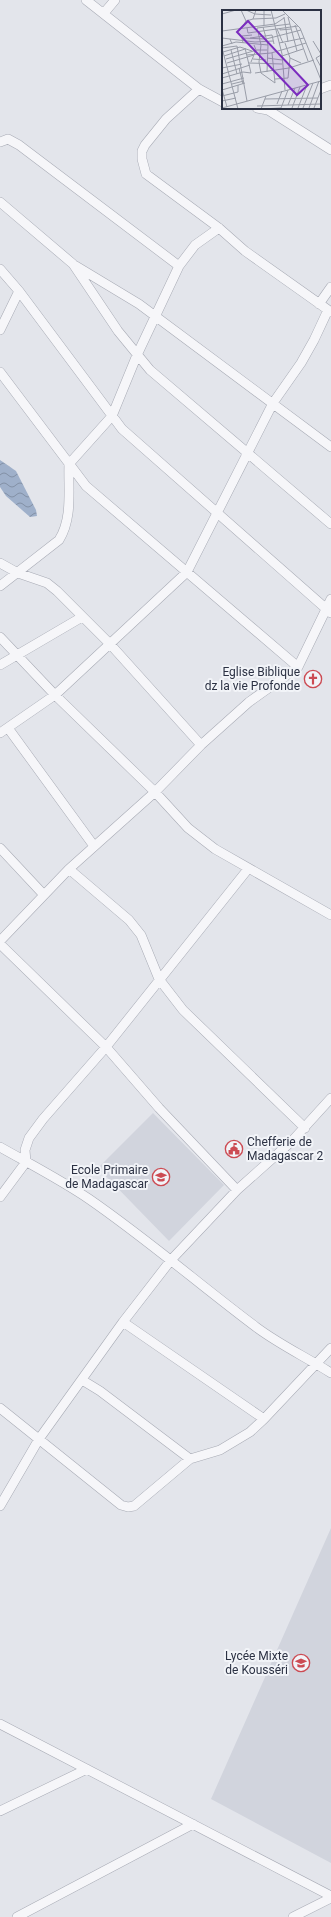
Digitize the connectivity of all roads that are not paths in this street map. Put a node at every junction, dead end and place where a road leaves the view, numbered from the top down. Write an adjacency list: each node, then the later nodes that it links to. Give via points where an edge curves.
1 (86, 0): 3 (street)
2 (115, 0): 3 (street)
3 (104, 13): 6 (street)
4 (331, 85): 5 (street)
5 (321, 89)
6 (199, 90): 7 (street); 12 (street, via 166,119 145,145 142,152 143,167 146,174)
7 (222, 102)
8 (270, 109): 10 (street)
9 (0, 142): 14 (street, via 8,139 18,145)
10 (331, 150)
11 (0, 202): 13 (street)
12 (219, 228): 14 (street, via 195,245); 18 (street, via 245,251)
13 (73, 264): 20 (street); 22 (street, via 99,305)
14 (179, 266): 20 (street)
15 (0, 269): 17 (street)
16 (331, 287): 18 (street)
17 (19, 291): 21 (street); 25 (street)
18 (319, 304): 19 (street)
19 (329, 311): 24 (street, via 301,363)
20 (156, 317): 22 (street); 24 (street)
21 (0, 330)
22 (137, 355): 25 (street); 27 (street, via 150,370)
23 (0, 372): 28 (street)
24 (273, 403): 26 (street); 27 (street)
25 (112, 416): 28 (street); 29 (street, via 122,429)
26 (331, 447)
27 (247, 452): 29 (street); 30 (street)
28 (69, 464): 32 (street, via 86,486); 33 (street, via 68,510 63,534 60,540)
29 (216, 513): 32 (street); 36 (street)
30 (331, 524)
31 (0, 563): 33 (street)
32 (187, 572): 39 (street); 42 (street)
33 (18, 573): 34 (street); 37 (street, via 47,583)
34 (0, 586)
35 (331, 599): 36 (street)
36 (328, 611): 42 (street)
37 (82, 617): 39 (street); 40 (street)
38 (0, 637): 40 (street)
39 (110, 644): 43 (street); 46 (street)
40 (18, 656): 41 (street); 43 (street)
41 (0, 666)
42 (298, 667): 46 (street, via 248,702)
43 (55, 695): 44 (street); 47 (street)
44 (8, 728): 45 (street); 48 (street)
45 (0, 733)
46 (201, 745): 47 (street)
47 (155, 792): 48 (street); 51 (street, via 188,828 215,849)
48 (94, 846): 50 (street)
49 (0, 848): 52 (street)
50 (69, 869): 52 (street); 56 (street, via 129,920 141,935)
51 (248, 869): 53 (street); 56 (street)
52 (44, 895): 54 (street)
53 (331, 915)
54 (0, 941)
55 (0, 944): 57 (street)
56 (159, 979): 57 (street); 59 (street, via 183,1010)
57 (106, 1047): 61 (street, via 29,1138 25,1150); 62 (street)
58 (331, 1098): 59 (street)
59 (305, 1128): 62 (street)
60 (0, 1147): 61 (street)
61 (26, 1162): 63 (street); 64 (street, via 90,1200)
62 (237, 1190): 64 (street)
63 (0, 1197)
64 (171, 1260): 65 (street); 67 (street, via 256,1327 286,1348)
65 (123, 1322): 69 (street); 71 (street)
66 (331, 1348): 67 (street)
67 (317, 1364): 68 (street); 71 (street)
68 (331, 1373)
69 (82, 1380): 72 (street); 73 (street)
70 (0, 1408): 72 (street)
71 (264, 1419): 73 (street, via 250,1432 220,1450)
72 (39, 1439): 73 (street, via 121,1505 128,1507 134,1506); 74 (street)
73 (190, 1459)
74 (0, 1506)
75 (0, 1724): 76 (street)
76 (87, 1769): 77 (street); 78 (street)
77 (0, 1811)
78 (193, 1824): 79 (street); 80 (street)
79 (331, 1897): 81 (street)
80 (17, 1917)
81 (293, 1917)

